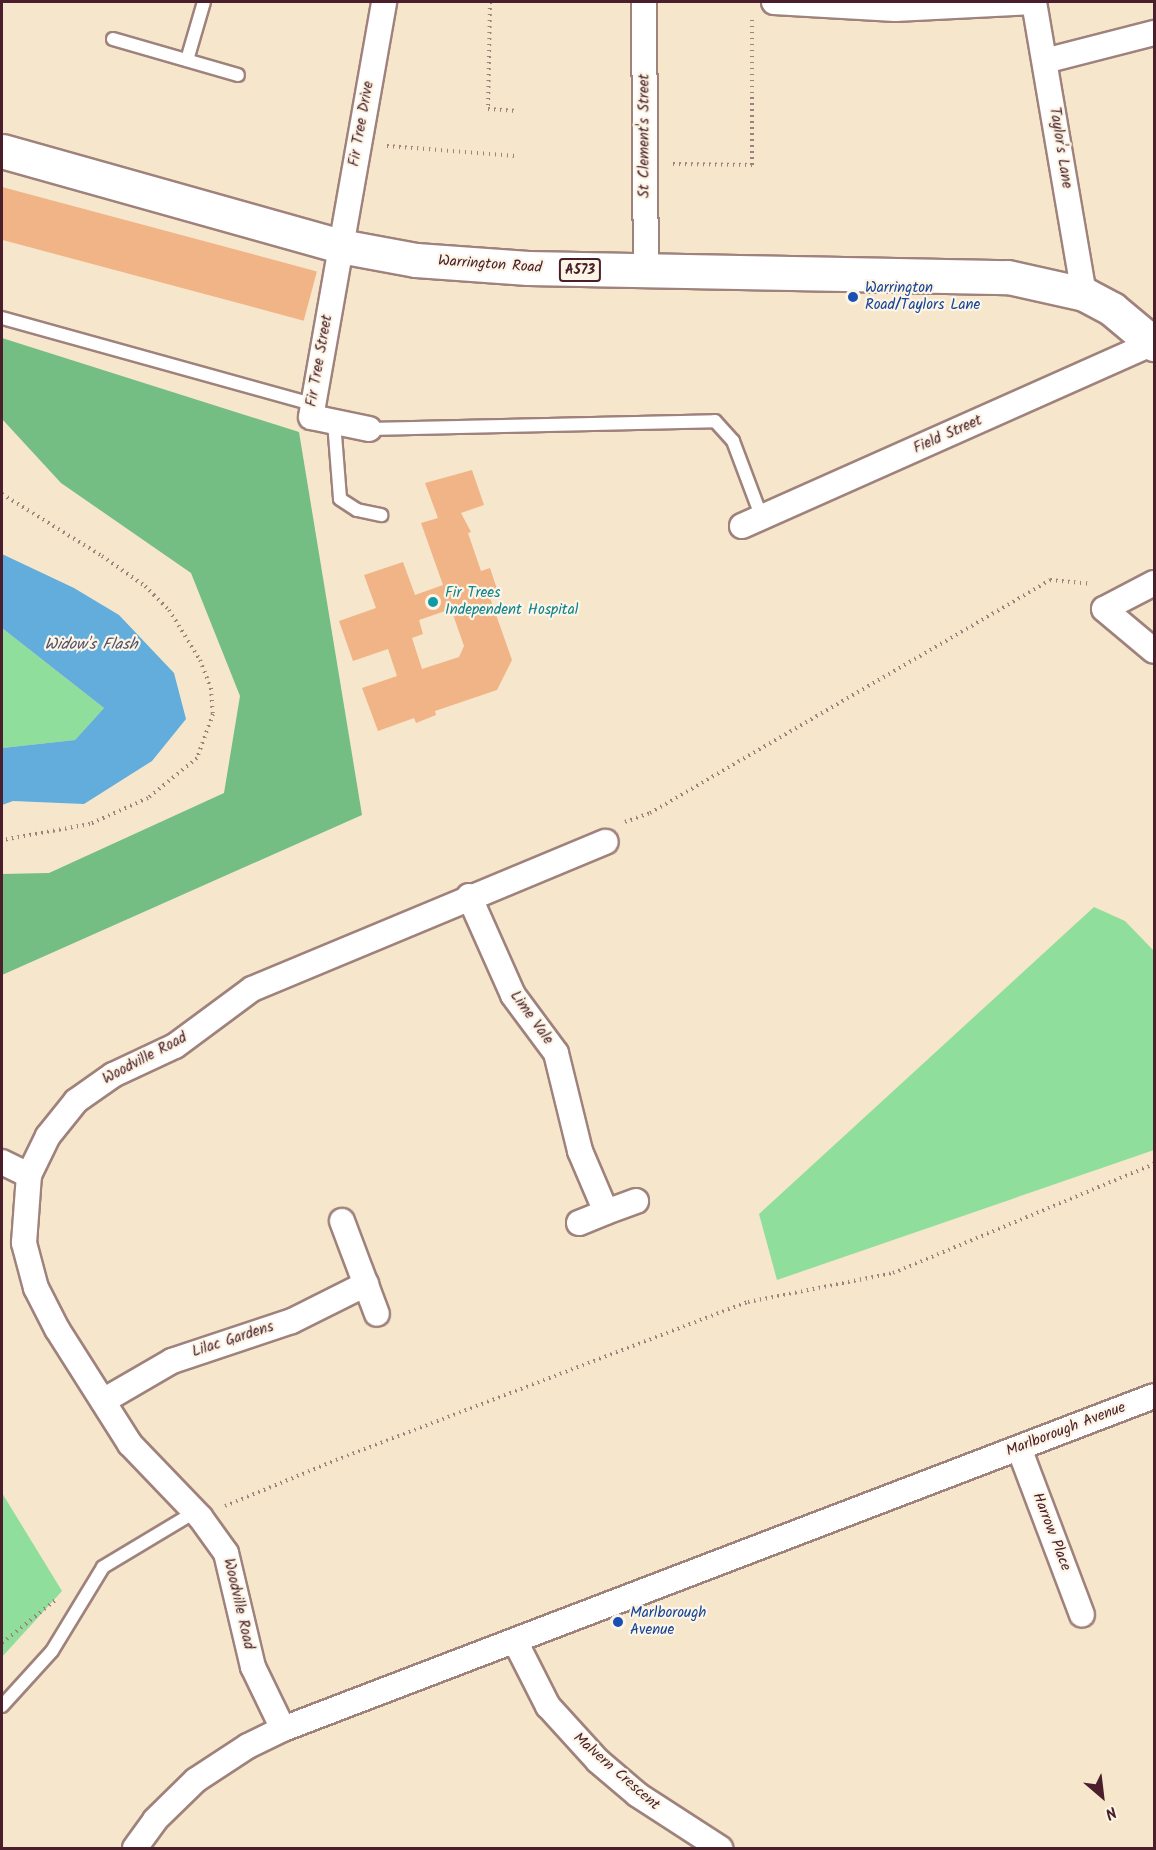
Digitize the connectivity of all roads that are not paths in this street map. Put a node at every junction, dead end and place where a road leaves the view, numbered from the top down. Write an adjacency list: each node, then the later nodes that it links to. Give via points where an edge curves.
1 (204, 2): 9 (lane)
2 (384, 2): 13 (street, Fir Tree Drive)
3 (644, 2): 14 (street, St Clement's Street)
4 (774, 2): 6 (street)
5 (1034, 2): 6 (street); 10 (street, Taylor's Lane)
6 (895, 5)
7 (1155, 33): 10 (street)
8 (113, 39): 9 (lane)
9 (187, 60): 11 (lane)
10 (1045, 61): 15 (street, Taylor's Lane)
11 (238, 75)
12 (2, 151): 13 (main road, Warrington Road / A573)
13 (340, 246): 14 (main road, Warrington Road / A573, via 416,260); 18 (street, Fir Tree Street)
14 (646, 271): 15 (main road, Warrington Road / A573, via 1008,277)
15 (1084, 294): 17 (main road, Warrington Road / A573, via 1112,309)
16 (2, 318): 18 (lane)
17 (1154, 343): 22 (street, Field Street)
18 (313, 404): 19 (street, Fir Tree Street, via 311,417)
19 (334, 422): 20 (street, Fir Tree Street); 21 (lane, via 340,499 357,510)
20 (369, 429): 22 (lane, via 715,421 733,441)
21 (381, 515)
22 (752, 522)
23 (1149, 585): 24 (street, via 1104,609)
24 (1155, 651)
25 (606, 842): 26 (street, Woodville Road)
26 (469, 896): 28 (street, Woodville Road, via 252,989 175,1046 113,1075 76,1101 61,1117); 30 (street, Lime Vale, via 513,995 556,1053 580,1151)
27 (2, 1162): 28 (street)
28 (29, 1175): 36 (street, Woodville Road, via 24,1243 36,1288)
29 (636, 1201): 30 (street)
30 (606, 1212): 32 (street)
31 (342, 1221): 33 (street)
32 (579, 1223)
33 (366, 1284): 34 (street); 36 (street, Lilac Gardens, via 292,1321 172,1361)
34 (376, 1314)
35 (1155, 1396): 37 (street, Marlborough Avenue)
36 (103, 1401): 38 (street, Woodville Road, via 148,1466)
37 (1019, 1448): 39 (street, Harrow Place); 40 (street, Marlborough Avenue)
38 (198, 1514): 41 (lane, via 103,1567 52,1651); 42 (street, Woodville Road, via 226,1553 248,1651)
39 (1082, 1615)
40 (516, 1643): 42 (street, Marlborough Avenue); 44 (street, Malvern Crescent, via 548,1706 598,1761 638,1795)
41 (2, 1706)
42 (283, 1730): 43 (street, Marlborough Avenue, via 248,1746 196,1780 155,1820)
43 (135, 1848)
44 (720, 1848)

